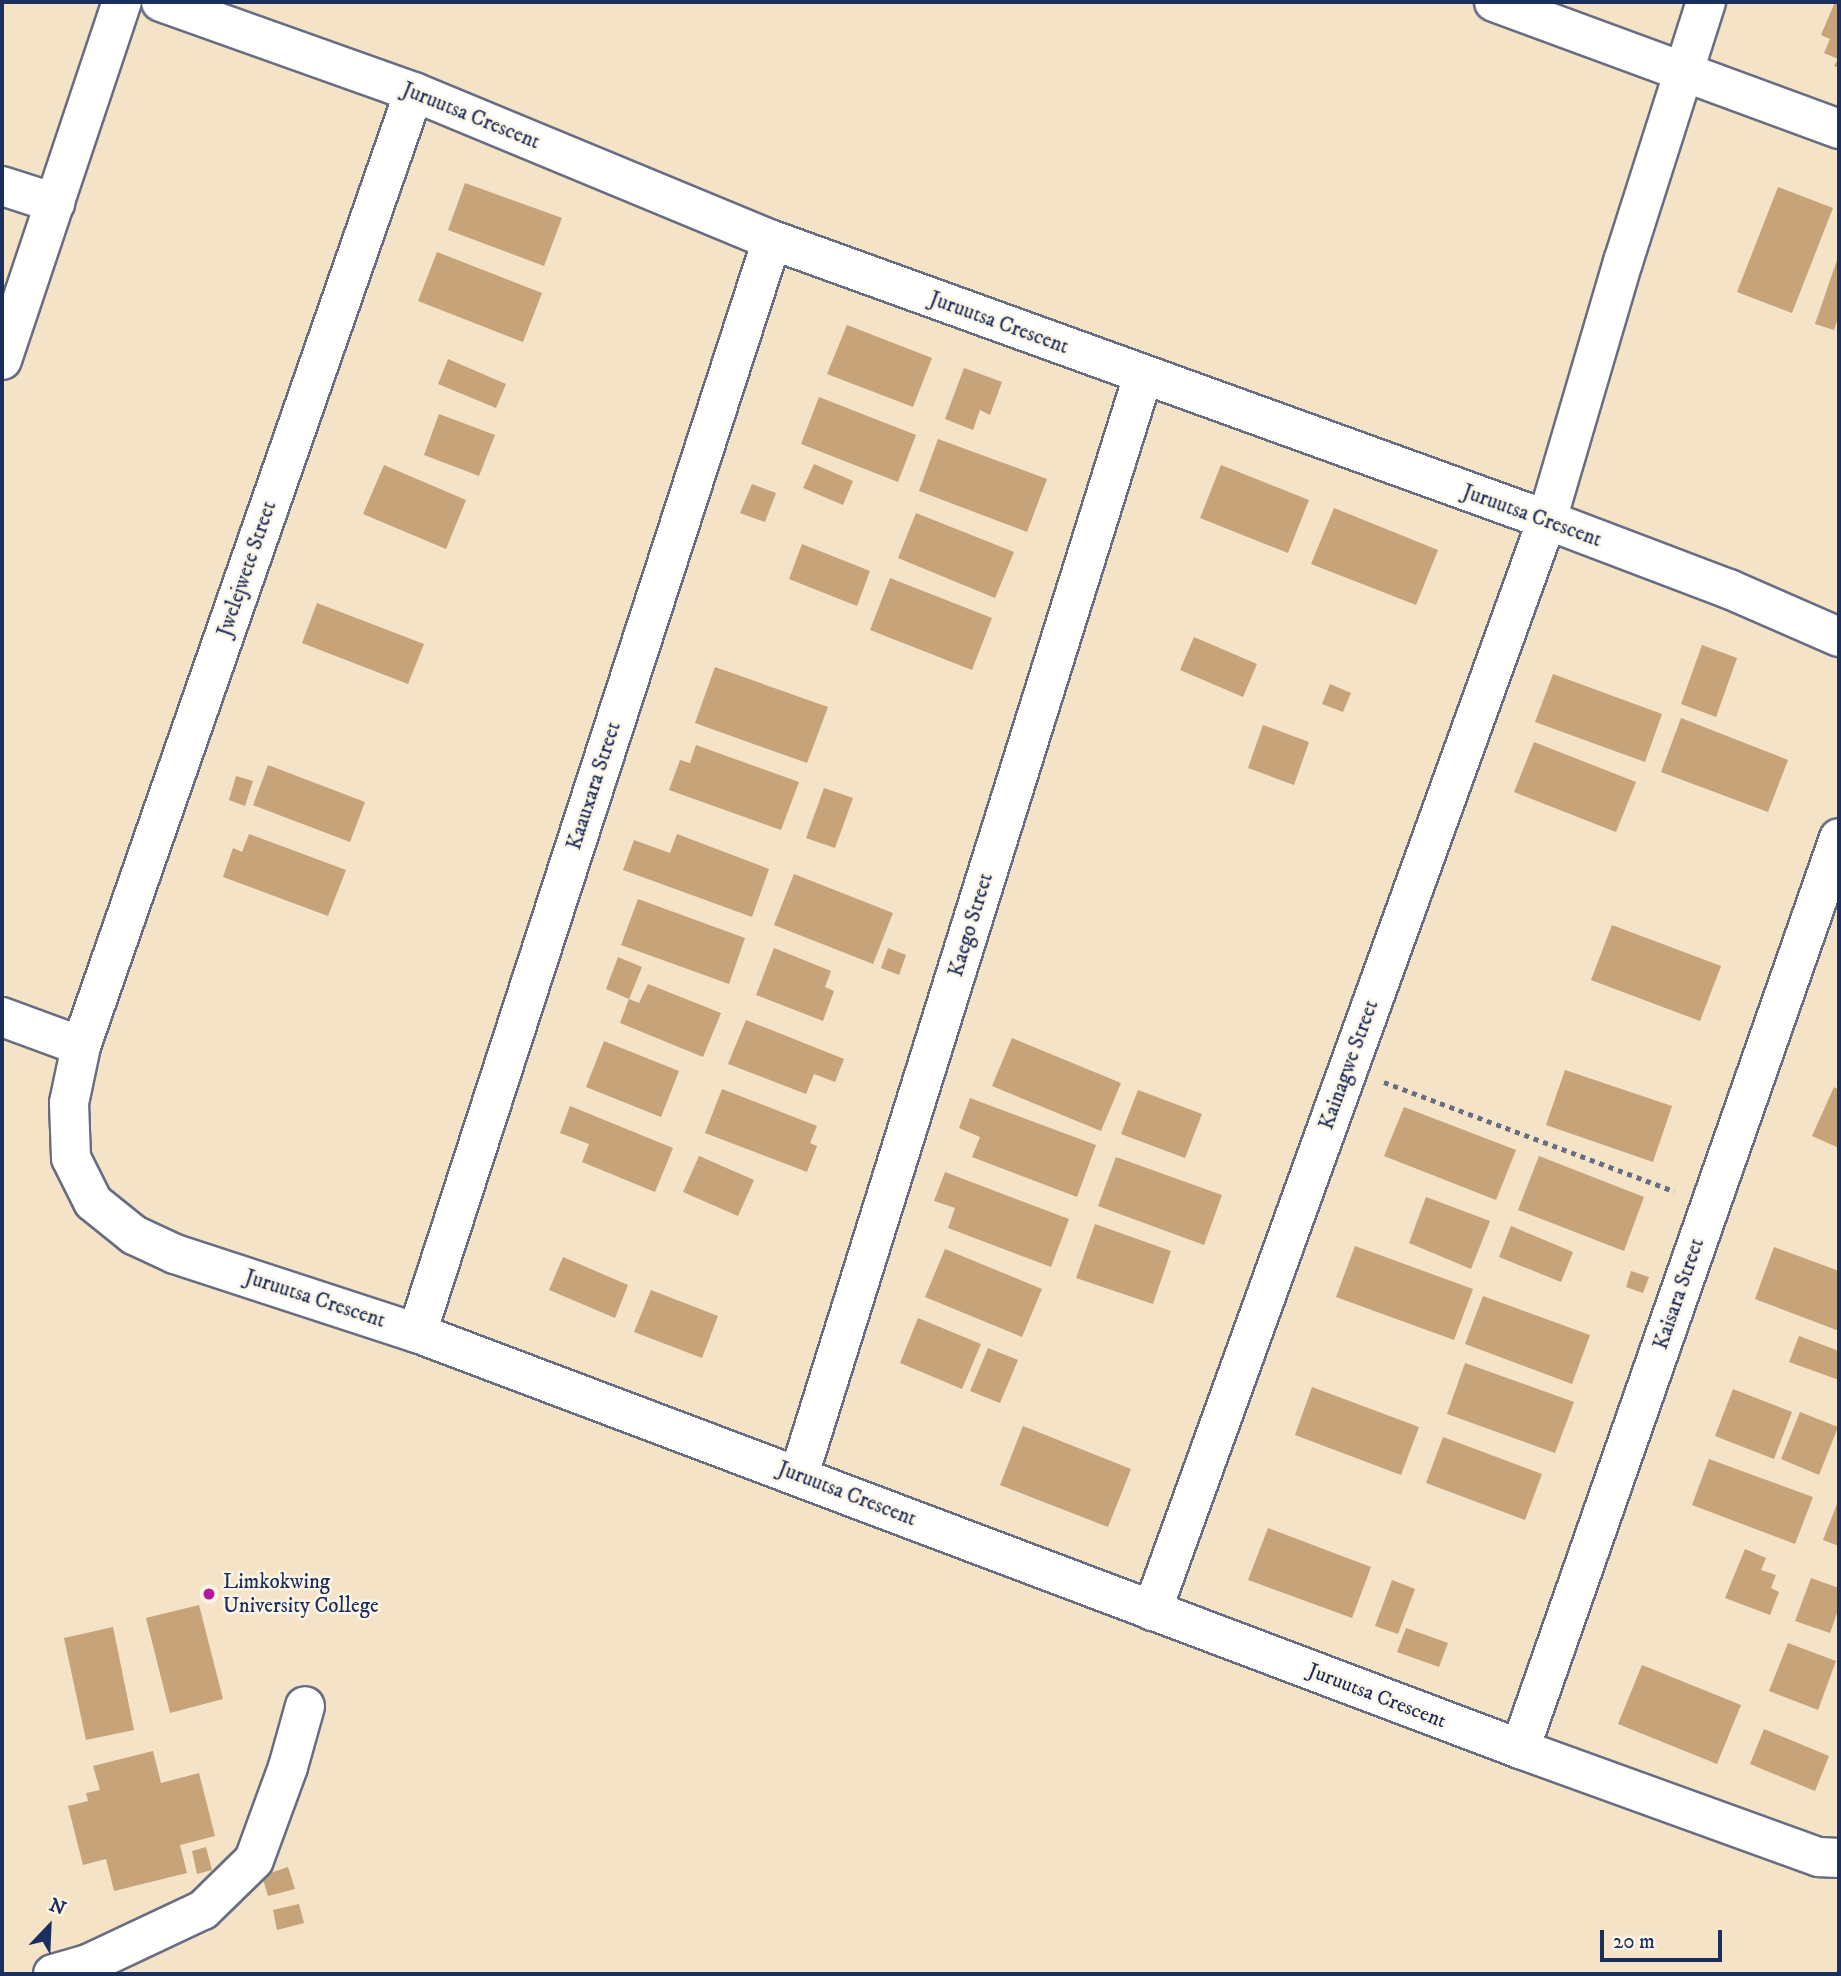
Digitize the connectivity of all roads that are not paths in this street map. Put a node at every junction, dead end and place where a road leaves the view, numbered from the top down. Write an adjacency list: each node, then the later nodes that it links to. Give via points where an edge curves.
1 (122, 2): 9 (street)
2 (161, 2): 6 (street, Juruutsa Crescent)
3 (1494, 2): 5 (street)
4 (1706, 2): 5 (street, Kainagwe Street)
5 (1683, 71): 7 (street); 13 (street, Kainagwe Street)
6 (414, 92): 10 (street, Juruutsa Crescent); 17 (street, Jwelejwete Street)
7 (1839, 129)
8 (2, 186): 9 (street)
9 (55, 203): 11 (street)
10 (772, 240): 12 (street, Juruutsa Crescent); 18 (street, Kaauxara Street)
11 (2, 360)
12 (1143, 376): 13 (street, Juruutsa Crescent); 19 (street, Kaego Street)
13 (1547, 520): 14 (street, Juruutsa Crescent); 20 (street, Kainagwe Street)
14 (1839, 636)
15 (1839, 838): 22 (street, Kaisara Street)
16 (2, 1017): 17 (street)
17 (81, 1046): 18 (street, Juruutsa Crescent, via 69,1103 71,1158 93,1202 134,1235 175,1254)
18 (417, 1333): 19 (street, Juruutsa Crescent)
19 (799, 1475): 20 (street, Juruutsa Crescent)
20 (1152, 1611): 22 (street, Juruutsa Crescent)
21 (305, 1706): 24 (street, via 254,1860 203,1910 88,1964)
22 (1520, 1749): 23 (street, Juruutsa Crescent, via 1819,1857)
23 (1839, 1858)
24 (53, 1974)

